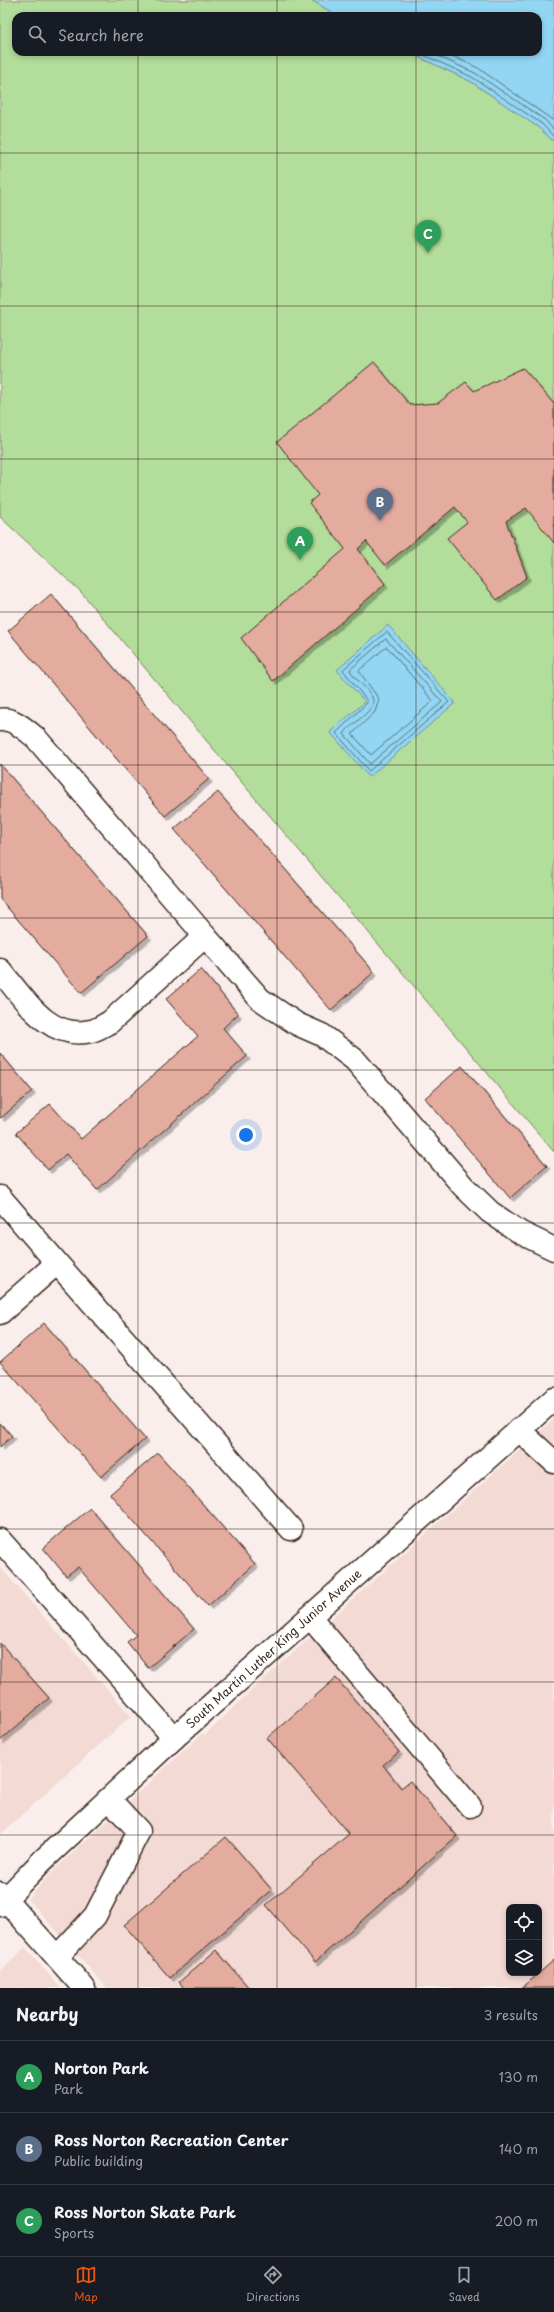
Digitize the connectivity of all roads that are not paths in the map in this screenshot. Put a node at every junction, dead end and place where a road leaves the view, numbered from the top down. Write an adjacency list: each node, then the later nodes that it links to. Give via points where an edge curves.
1 (0, 720): 2 (street, via 4,719 22,726 36,738)
2 (205, 936): 3 (street, via 110,1022 92,1031 72,1034 55,1029 39,1016); 5 (street, via 260,999 297,1024 322,1035 355,1060 463,1186 490,1212 521,1233)
3 (0, 970)
4 (0, 1197): 6 (street)
5 (554, 1249)
6 (57, 1263): 7 (street); 11 (street)
7 (0, 1313)
8 (554, 1399): 9 (street, South Martin Luther King Junior Avenue)
9 (519, 1430): 10 (street); 13 (street, South Martin Luther King Junior Avenue)
10 (554, 1462)
11 (291, 1529)
12 (0, 1540): 14 (street)
13 (310, 1617): 14 (street, South Martin Luther King Junior Avenue); 16 (street)
14 (174, 1738): 15 (street, South Martin Luther King Junior Avenue)
15 (109, 1799): 17 (street, South Martin Luther King Junior Avenue); 18 (street, via 139,1831 95,1916)
16 (470, 1806)
17 (2, 1899): 18 (street)
18 (57, 1957): 19 (street)
19 (84, 1988)

